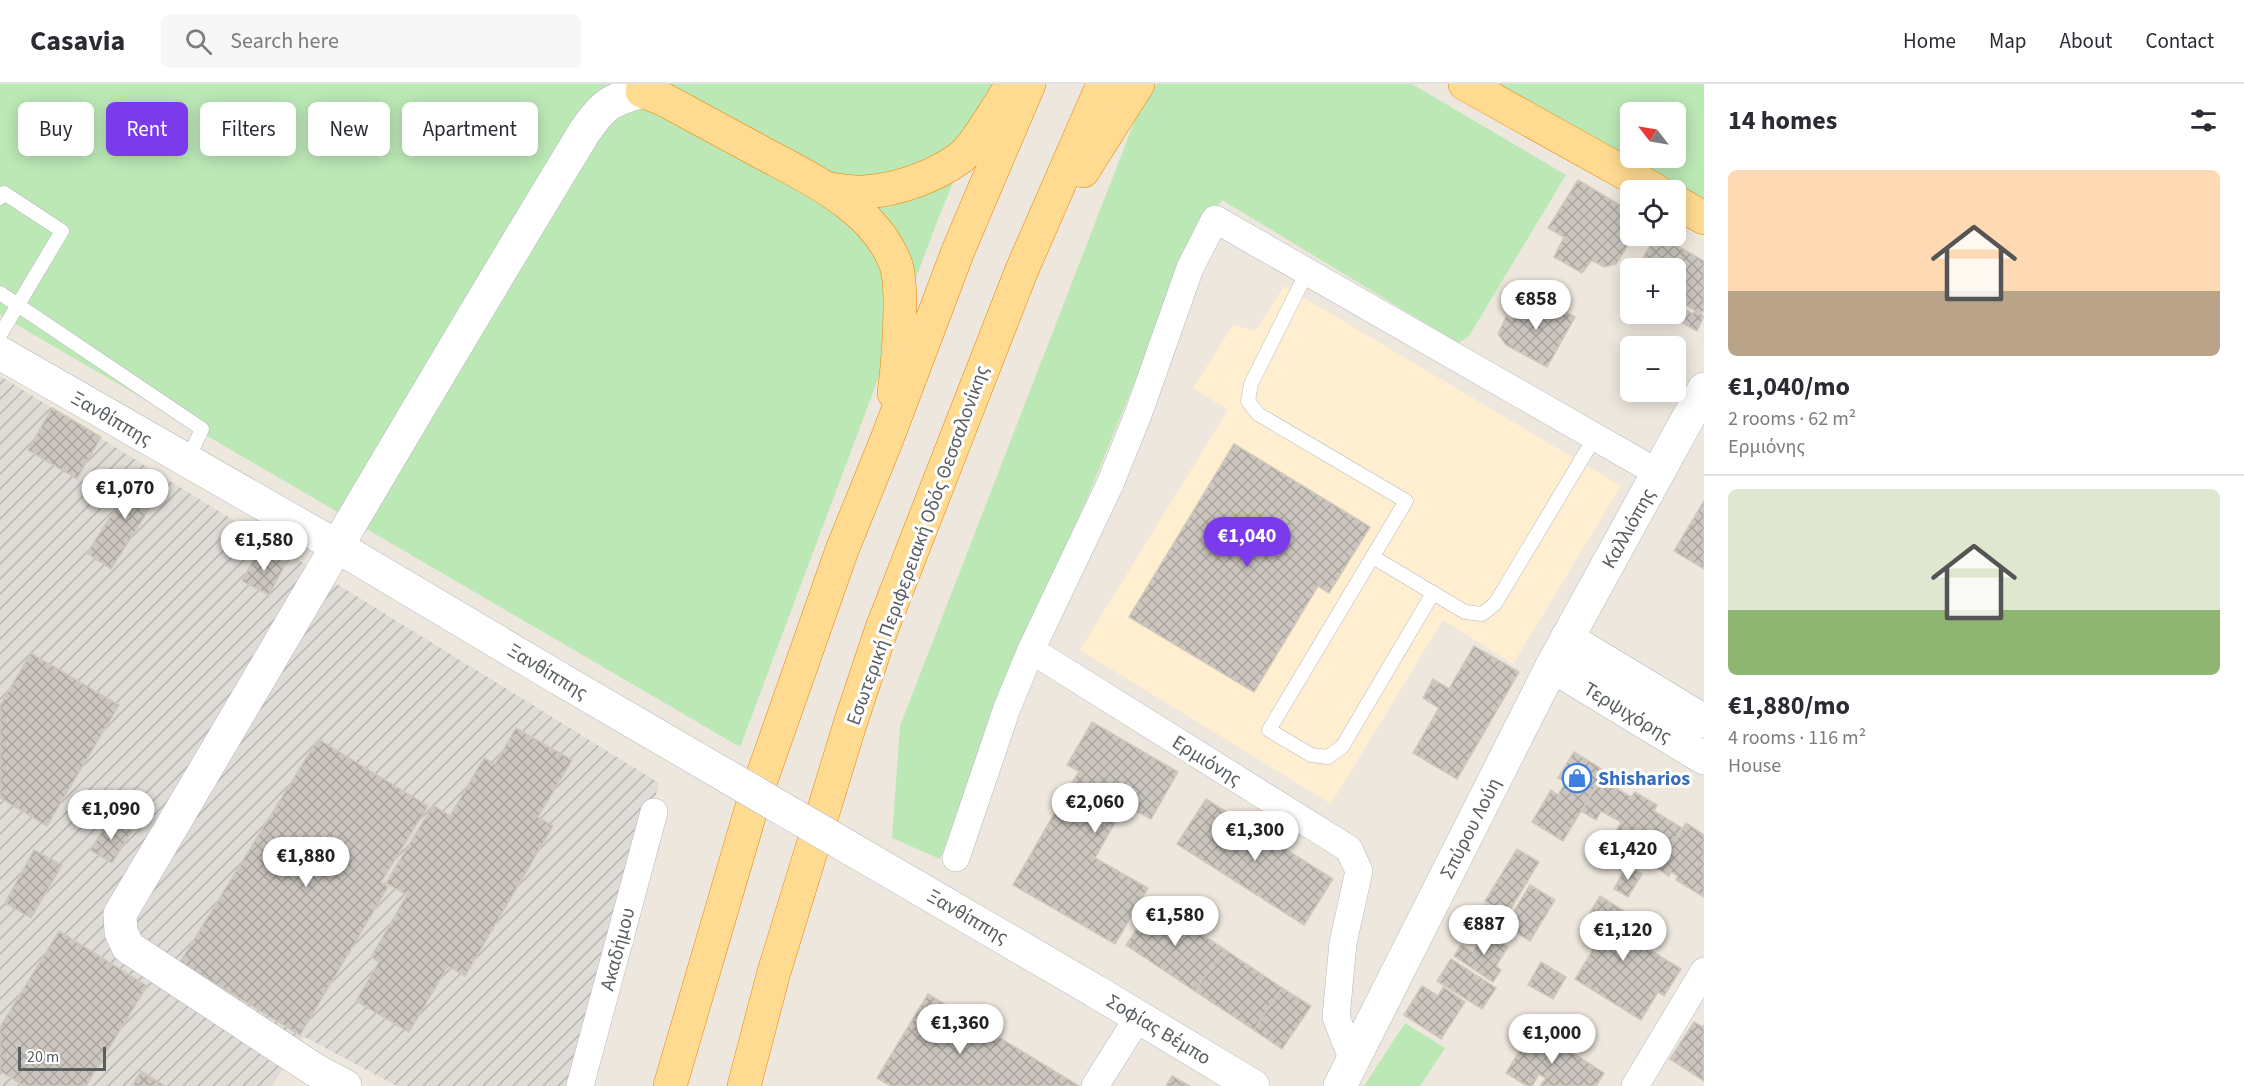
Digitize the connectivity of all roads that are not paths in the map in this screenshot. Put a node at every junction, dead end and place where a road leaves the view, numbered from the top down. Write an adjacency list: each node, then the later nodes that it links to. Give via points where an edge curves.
1 (1012, 84): 8 (highway, via 962,157 894,189 863,193)
2 (1029, 84): 20 (highway, via 958,251)
3 (1103, 84): 12 (highway, Εσωτερική Περιφερειακή Οδός Θεσσαλονίκης)
4 (1138, 84): 12 (highway)
5 (1465, 84): 7 (highway)
6 (640, 87): 8 (highway); 23 (street, via 601,108 585,131)
7 (1637, 180)
8 (828, 189): 20 (highway, via 868,220 886,243 897,268 895,386)
9 (0, 198): 15 (lane, via 4,193 62,231)
10 (1686, 208): 11 (highway)
11 (1704, 218)
12 (1021, 272): 40 (highway, Εσωτερική Περιφερειακή Οδός Θεσσαλονίκης, via 882,628 774,972)
13 (1307, 272): 19 (street); 24 (lane, via 1251,384 1248,401 1258,414 1406,501); 26 (street, via 1215,219 1190,268 1110,484)
14 (0, 293): 15 (lane)
15 (18, 305): 16 (lane); 21 (lane, via 202,429)
16 (0, 335)
17 (0, 353): 21 (street, Ξανθίππης)
18 (1704, 389): 22 (street, Καλλιόπης)
19 (1595, 437): 22 (street); 25 (lane, via 1495,604 1482,614 1465,612)
20 (887, 439): 39 (highway, via 842,550 753,803)
21 (187, 461): 23 (street, Ξανθίππης)
22 (1658, 473): 27 (street, Καλλιόπης)
23 (338, 546): 33 (street, Ξανθίππης, bridge); 36 (street, via 120,914 121,932 128,947)
24 (1373, 557): 25 (lane); 25 (lane, via 1269,730 1311,755 1328,757 1342,747)
25 (1433, 593)
26 (1031, 650): 31 (street); 35 (street, Ερμιόνης, via 1349,849 1359,871 1343,943 1336,1017)
27 (1560, 652): 28 (street, Τερψιχόρης); 29 (street, Τερψιχόρης); 35 (street, Σπύρου Λούη)
28 (1704, 721)
29 (1704, 758)
30 (654, 812): 38 (street, Ακαδήμου)
31 (956, 858)
32 (1704, 971): 43 (street)
33 (1095, 991): 34 (street, Σοφίας Βέμπο)
34 (1139, 1016): 41 (street); 42 (street, Σοφίας Βέμπο)
35 (1346, 1073)
36 (311, 1078): 37 (street)
37 (345, 1086)
38 (579, 1086)
39 (670, 1086)
40 (744, 1086)
41 (1095, 1086)
42 (1253, 1086)
43 (1635, 1086)

